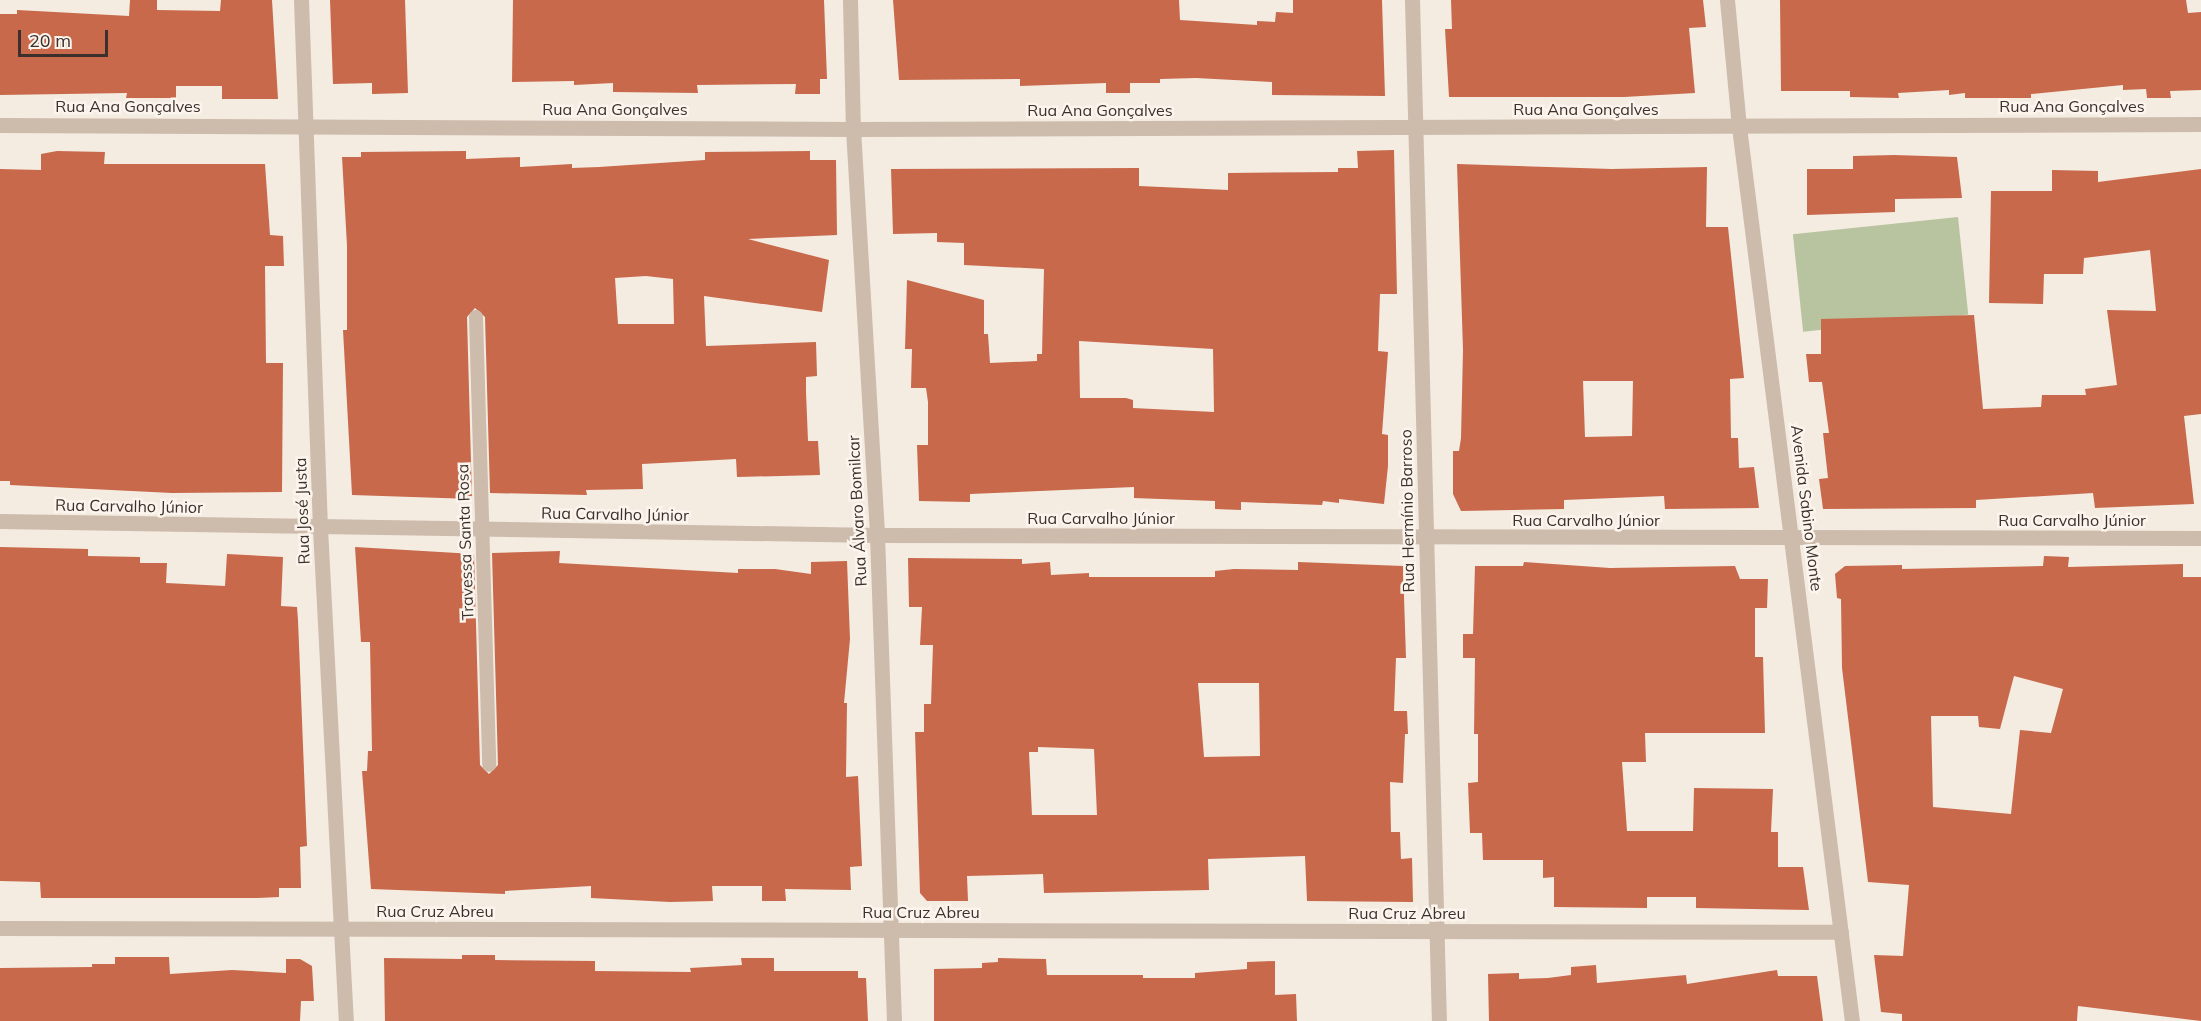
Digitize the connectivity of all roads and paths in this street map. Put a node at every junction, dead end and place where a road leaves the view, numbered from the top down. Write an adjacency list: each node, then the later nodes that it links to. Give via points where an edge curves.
1 (301, 0): 5 (street, Rua José Justa)
2 (850, 0): 10 (street, Rua Álvaro Bomilcar)
3 (1412, 0): 8 (street, Rua Hermínio Barroso)
4 (1727, 0): 9 (street, Avenida Sabino Monte)
5 (306, 124): 7 (street, Rua Ana Gonçalves); 10 (street, Rua Ana Gonçalves); 13 (street, Rua José Justa)
6 (2201, 124): 9 (street, Rua Ana Gonçalves)
7 (0, 125)
8 (1416, 127): 9 (street, Rua Ana Gonçalves); 10 (street, Rua Ana Gonçalves); 16 (street, Rua Hermínio Barroso)
9 (1739, 127): 17 (street, Avenida Sabino Monte)
10 (853, 129): 15 (street, Rua Álvaro Bomilcar)
11 (476, 317): 14 (lane, Travessa Santa Rosa)
12 (0, 521): 13 (street, Rua Carvalho Júnior)
13 (320, 528): 14 (street, Rua Carvalho Júnior); 21 (street, Rua José Justa)
14 (482, 530): 15 (street, Rua Carvalho Júnior); 19 (lane, Travessa Santa Rosa)
15 (877, 535): 16 (street, Rua Carvalho Júnior); 22 (street, Rua Álvaro Bomilcar)
16 (1426, 537): 17 (street, Rua Carvalho Júnior); 23 (street, Rua Hermínio Barroso)
17 (1793, 538): 18 (street, Rua Carvalho Júnior); 24 (street, Avenida Sabino Monte)
18 (2201, 538)
19 (489, 765)
20 (0, 928): 21 (street, Rua Cruz Abreu)
21 (341, 929): 22 (street, Rua Cruz Abreu); 25 (street, Rua José Justa)
22 (891, 930): 23 (street, Rua Cruz Abreu); 26 (street, Rua Álvaro Bomilcar)
23 (1435, 931): 24 (street, Rua Cruz Abreu); 27 (street, Rua Hermínio Barroso)
24 (1841, 932): 28 (street, Avenida Sabino Monte)
25 (346, 1021)
26 (894, 1021)
27 (1439, 1021)
28 (1852, 1021)

